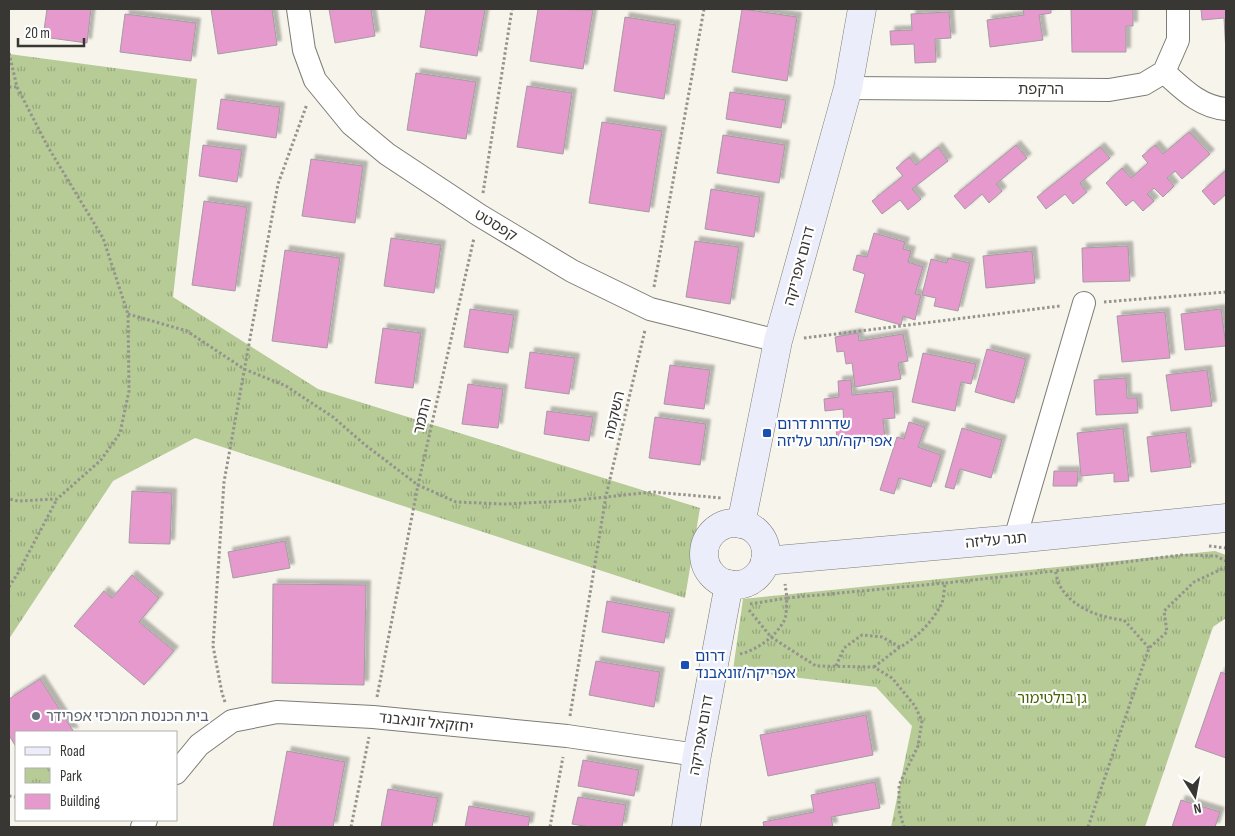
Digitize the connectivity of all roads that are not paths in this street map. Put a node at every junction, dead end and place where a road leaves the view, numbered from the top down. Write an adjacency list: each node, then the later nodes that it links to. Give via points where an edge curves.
1 (298, 9): 8 (street, קפסטט, via 304,50 315,80 351,124 387,154 572,271 650,309)
2 (862, 9): 5 (street, דרום אפריקה)
3 (1178, 9): 4 (street, via 1178,40)
4 (1164, 72): 5 (street, הרקפת, via 1144,84 1109,90); 6 (street, via 1197,101)
5 (848, 88): 8 (street, דרום אפריקה)
6 (1226, 109)
7 (1084, 304): 11 (street)
8 (778, 341): 9 (street, דרום אפריקה)
9 (743, 512): 12 (street, via 761,538); 13 (street, via 732,524 714,531 705,548 704,558 712,575)
10 (1226, 518): 11 (street, תגר עליזה)
11 (1015, 538): 12 (street, תגר עליזה)
12 (765, 561): 13 (street, via 756,577 748,582)
13 (729, 584): 14 (street, דרום אפריקה)
14 (697, 756): 15 (street, יחזקאל זונאבנד, via 567,736 373,717 277,712 232,721 199,745); 16 (street, דרום אפריקה)
15 (178, 771)
16 (686, 827)

